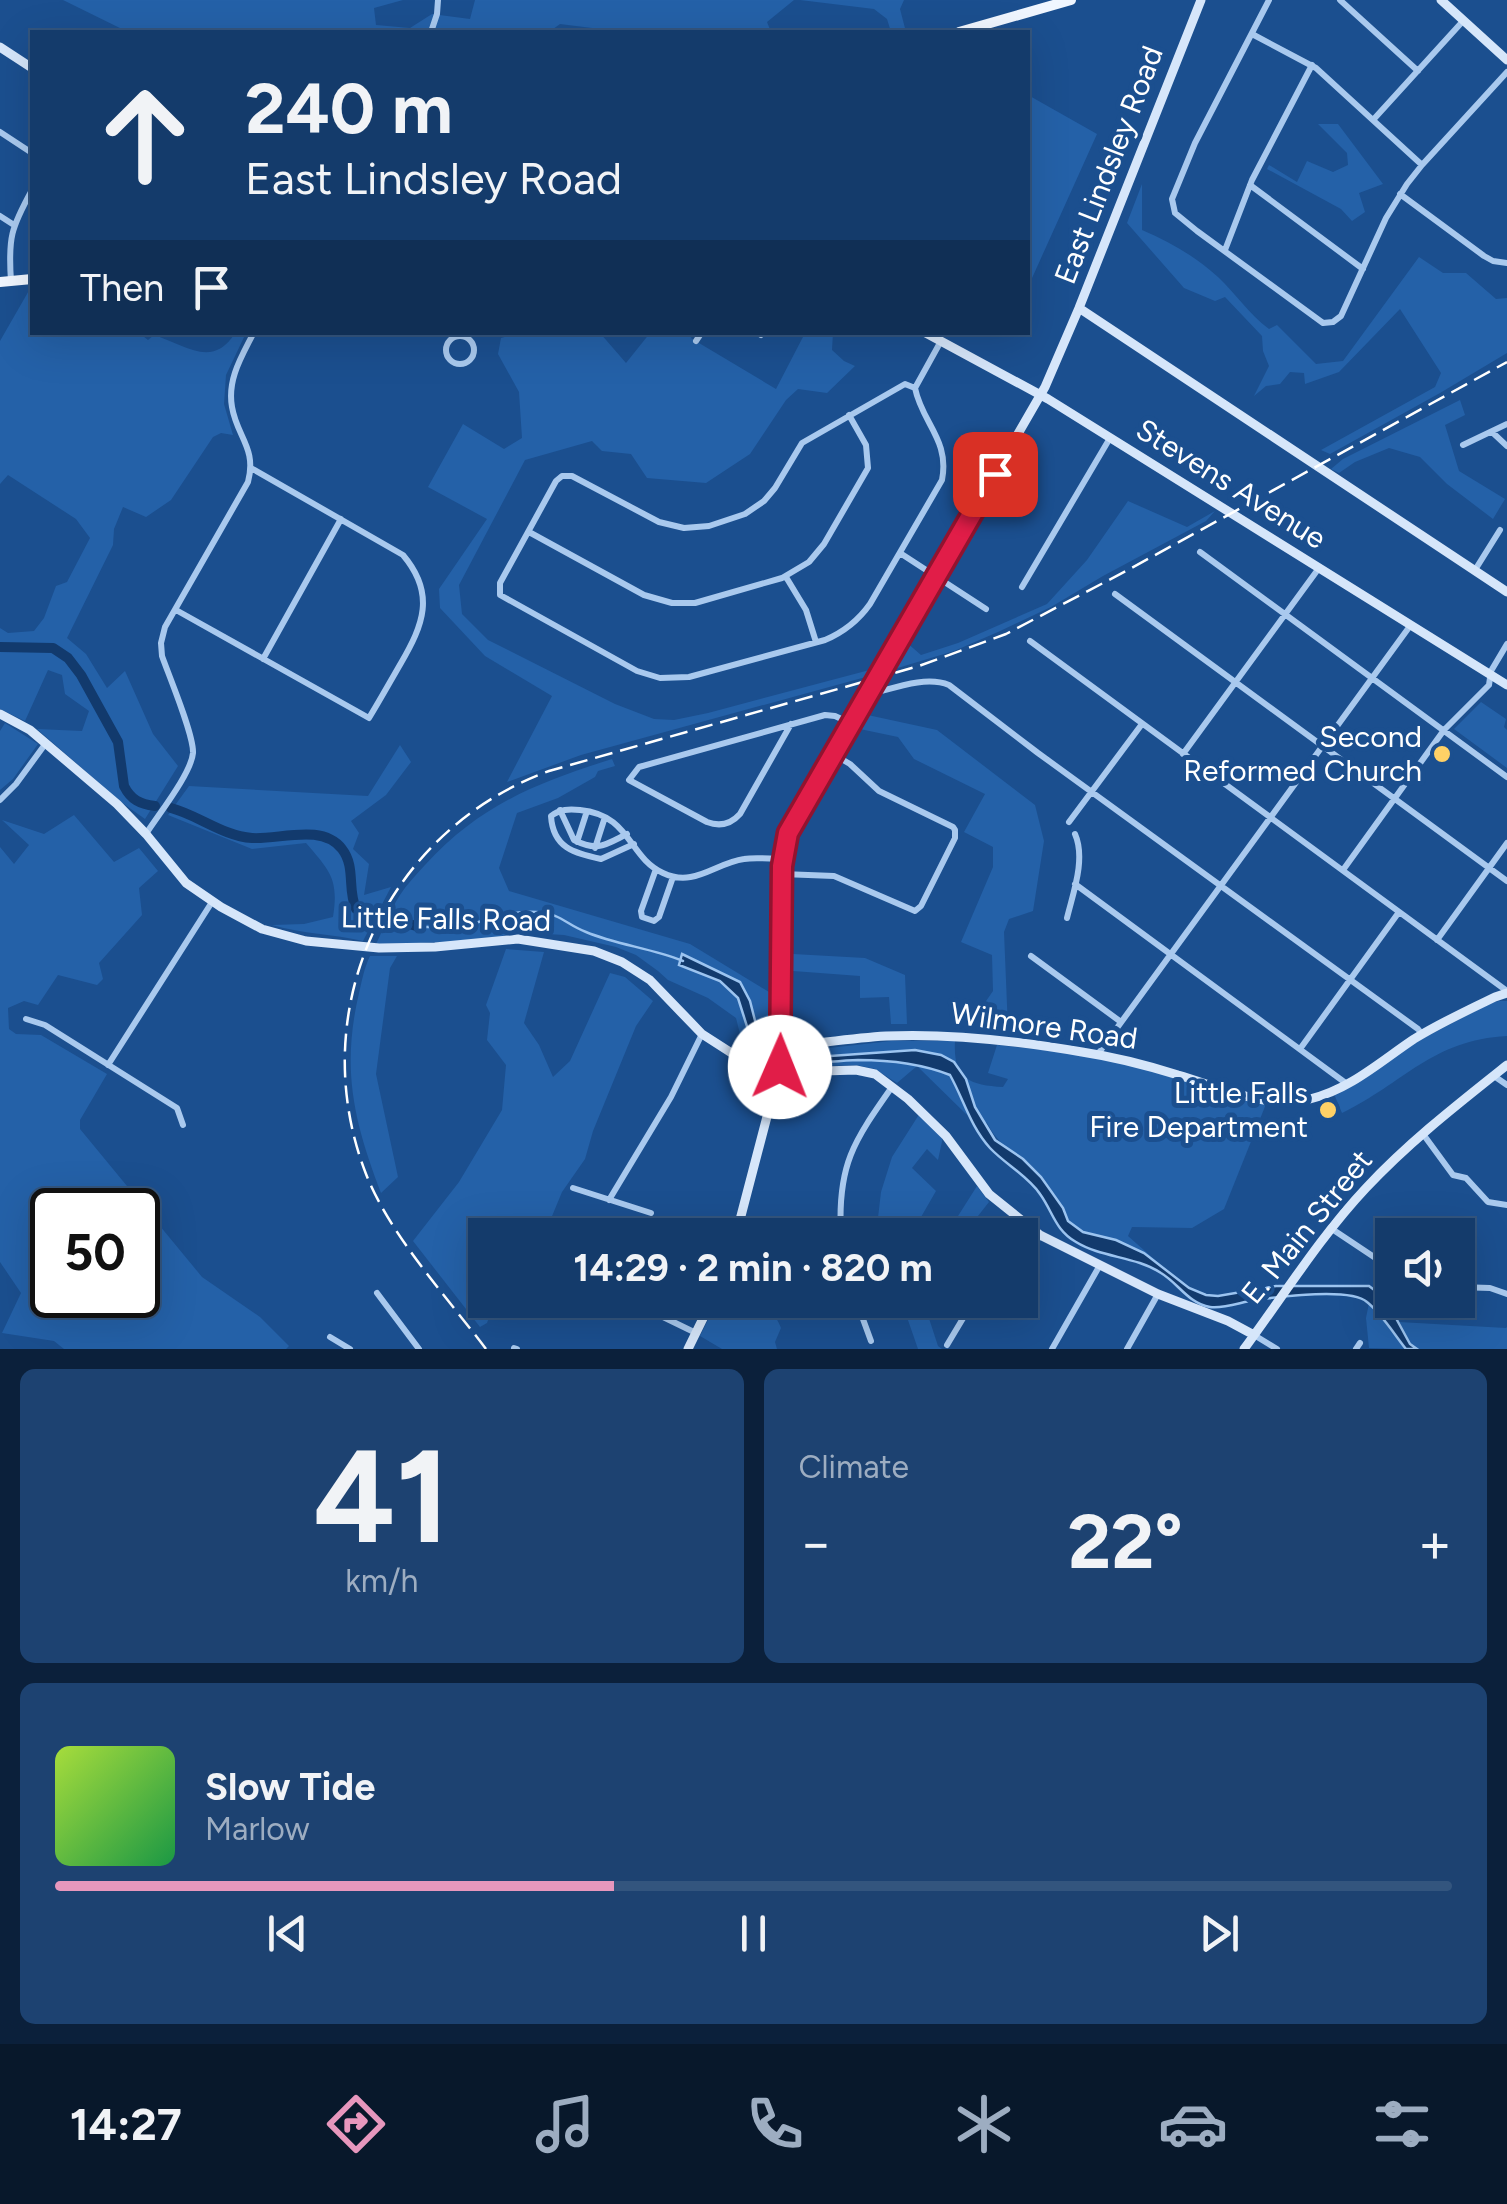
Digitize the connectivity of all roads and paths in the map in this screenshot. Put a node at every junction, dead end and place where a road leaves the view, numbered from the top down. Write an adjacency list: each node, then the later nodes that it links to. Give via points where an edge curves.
1 (438, 0): 8 (street)
2 (1071, 0): 9 (main road)
3 (1201, 0): 31 (street, East Lindsley Road)
4 (1269, 0): 10 (street)
5 (1340, 0): 15 (street)
6 (1443, 1): 7 (street)
7 (1464, 21): 12 (street); 15 (street)
8 (432, 30)
9 (966, 30)
10 (1252, 34): 13 (street); 26 (street, via 1172,201 1174,211)
11 (0, 47): 14 (street)
12 (1507, 60)
13 (1312, 65): 17 (street); 21 (street)
14 (30, 67)
15 (1418, 71): 17 (street)
16 (1507, 72): 20 (street)
17 (1373, 120): 20 (street)
18 (0, 132): 19 (street)
19 (30, 152)
20 (1422, 165): 23 (street)
21 (1250, 186): 26 (street); 28 (street)
22 (30, 194): 25 (street)
23 (1400, 194): 27 (street, via 1484,256); 28 (street)
24 (0, 216): 25 (street)
25 (14, 225): 30 (street)
26 (1224, 250): 28 (street, via 1326,323 1342,316)
27 (1507, 263)
28 (1363, 269)
29 (30, 278): 30 (main road)
30 (5, 281)
31 (1080, 308): 39 (street, East Lindsley Road); 53 (street)
32 (252, 335): 46 (street, via 231,390)
33 (469, 335): 33 (street, via 450,341 451,361 472,358)
34 (700, 335): 36 (street)
35 (929, 335): 37 (street, Stevens Avenue)
36 (696, 341)
37 (940, 342): 38 (street); 39 (street, Stevens Avenue)
38 (915, 388): 40 (street, via 894,388); 50 (street, via 942,447 944,469)
39 (1040, 395): 43 (street, Stevens Avenue); 54 (street, East Lindsley Road)
40 (848, 415): 49 (street, via 802,443 770,495 738,518 701,528 667,525 567,474 556,481); 55 (street, via 866,445 866,472 821,549)
41 (1507, 424): 42 (street)
42 (1492, 432): 44 (street); 45 (street)
43 (1110, 438): 52 (street, Stevens Avenue); 56 (street)
44 (1463, 445)
45 (1507, 446)
46 (251, 468): 47 (street); 60 (street)
47 (341, 519): 66 (street); 66 (street, via 398,551 414,570 423,595 420,630 369,718)
48 (1500, 530): 53 (street)
49 (529, 532): 55 (street, via 644,595 672,603 695,603); 64 (street, via 500,583 500,595 644,674 689,677)
50 (900, 552): 54 (street); 64 (street, via 859,618)
51 (1200, 552): 61 (street)
52 (1319, 568): 61 (street); 62 (street, Stevens Avenue)
53 (1474, 571): 57 (street)
54 (935, 574): 59 (street); 71 (street, East Lindsley Road)
55 (786, 576): 64 (street)
56 (1022, 587)
57 (1507, 592)
58 (1115, 594): 69 (street)
59 (986, 609)
60 (176, 610): 66 (street); 91 (street, via 161,652 193,749)
61 (1286, 614): 68 (street); 69 (street)
62 (1410, 626): 67 (street, Stevens Avenue); 68 (street)
63 (1030, 641): 75 (street)
64 (816, 642)
65 (1507, 644): 67 (street)
66 (263, 658)
67 (1492, 676): 70 (street, Stevens Avenue); 76 (street)
68 (1373, 678): 76 (street); 78 (street)
69 (1237, 682): 78 (street); 80 (street)
70 (1507, 686)
71 (866, 695): 73 (street, East Lindsley Road); 82 (street, via 940,681)
72 (0, 714): 77 (street, Little Falls Road)
73 (850, 723): 74 (street, via 828,714); 79 (street, East Lindsley Road)
74 (791, 724): 74 (street, via 640,766 629,780 707,822 728,823 740,814)
75 (1142, 724): 80 (street); 82 (street)
76 (1444, 730): 81 (street); 84 (street)
77 (46, 743): 83 (street); 91 (street, Little Falls Road)
78 (1324, 746): 84 (street); 89 (street)
79 (832, 754): 98 (street, East Lindsley Road, via 790,827); 102 (street, via 873,788 955,830 955,838 915,911 834,876)
80 (1184, 754): 89 (street)
81 (1507, 777)
82 (1093, 790): 90 (street); 106 (street)
83 (2, 798): 85 (street)
84 (1394, 798): 99 (street); 101 (street)
85 (0, 810)
86 (560, 810): 87 (street); 94 (street); 96 (street, via 551,824 566,848 601,859)
87 (587, 811): 88 (street); 94 (street)
88 (606, 817): 92 (street); 97 (street)
89 (1271, 817): 101 (street); 106 (street)
90 (1069, 822)
91 (146, 834): 107 (street, Little Falls Road, via 186,883)
92 (627, 834): 96 (street); 97 (street)
93 (1075, 834): 105 (street)
94 (576, 842): 97 (street)
95 (1507, 843): 99 (street)
96 (634, 844): 100 (street)
97 (595, 848)
98 (782, 859): 102 (street, East Lindsley Road); 103 (street, via 742,859 694,878)
99 (1489, 868): 104 (street); 110 (street)
100 (656, 869): 103 (street); 103 (street, via 641,909 645,920 658,919)
101 (1343, 870): 108 (street)
102 (782, 874): 119 (street, East Lindsley Road)
103 (672, 877)
104 (1507, 881)
105 (1075, 884): 109 (street); 111 (street)
106 (1222, 885): 111 (street); 113 (street)
107 (212, 902): 117 (street, Little Falls Road, via 262,930 306,941 398,948 531,940 578,948 622,962 650,980); 122 (street)
108 (1399, 912): 110 (street); 113 (street)
109 (1067, 918)
110 (1436, 940): 114 (street)
111 (1172, 954): 116 (street); 120 (street)
112 (1031, 956): 116 (street)
113 (1350, 981): 118 (street); 120 (street)
114 (1507, 992): 118 (street, Wilmore Road)
115 (26, 1019): 122 (street)
116 (1121, 1022): 121 (street)
117 (702, 1034): 124 (street, Little Falls Road, via 744,1060); 132 (street)
118 (1422, 1034): 126 (street, Wilmore Road)
119 (781, 1049): 121 (street, Wilmore Road, via 947,1036); 124 (street, East Lindsley Road)
120 (1300, 1049): 126 (street)
121 (1098, 1054): 126 (street, Wilmore Road, via 1274,1103 1308,1100)
122 (108, 1065): 129 (street, via 177,1108)
123 (1507, 1065): 125 (street, E. Main Street)
124 (779, 1069): 128 (street, via 866,1071); 135 (street, East Lindsley Road)
125 (1494, 1076): 127 (street); 130 (street, E. Main Street)
126 (1348, 1084)
127 (1507, 1085)
128 (892, 1087): 136 (street, via 848,1156); 138 (street, via 946,1136 997,1202)
129 (183, 1125)
130 (1422, 1133): 133 (street, via 1454,1176 1466,1178 1488,1202); 137 (street, E. Main Street)
131 (573, 1188): 132 (street)
132 (609, 1200): 134 (street)
133 (1507, 1205)
134 (651, 1213)
135 (740, 1218)
136 (841, 1218)
137 (1332, 1229): 140 (street); 151 (street, E. Main Street)
138 (1040, 1234): 139 (street); 141 (street)
139 (1038, 1238)
140 (1375, 1258)
141 (1101, 1264): 144 (street); 158 (street)
142 (1475, 1287): 145 (street)
143 (377, 1293): 156 (street)
144 (1158, 1294): 151 (street); 159 (street)
145 (1507, 1294)
146 (664, 1318): 150 (street)
147 (704, 1318): 150 (street)
148 (862, 1318): 153 (street)
149 (963, 1318): 154 (street)
150 (696, 1334): 157 (street)
151 (1254, 1335): 160 (street, E. Main Street); 161 (street)
152 (330, 1338): 155 (street)
153 (870, 1342)
154 (947, 1345)
155 (350, 1349)
156 (419, 1349)
157 (688, 1349)
158 (1052, 1349)
159 (1127, 1349)
160 (1244, 1349)
161 (1277, 1349)

